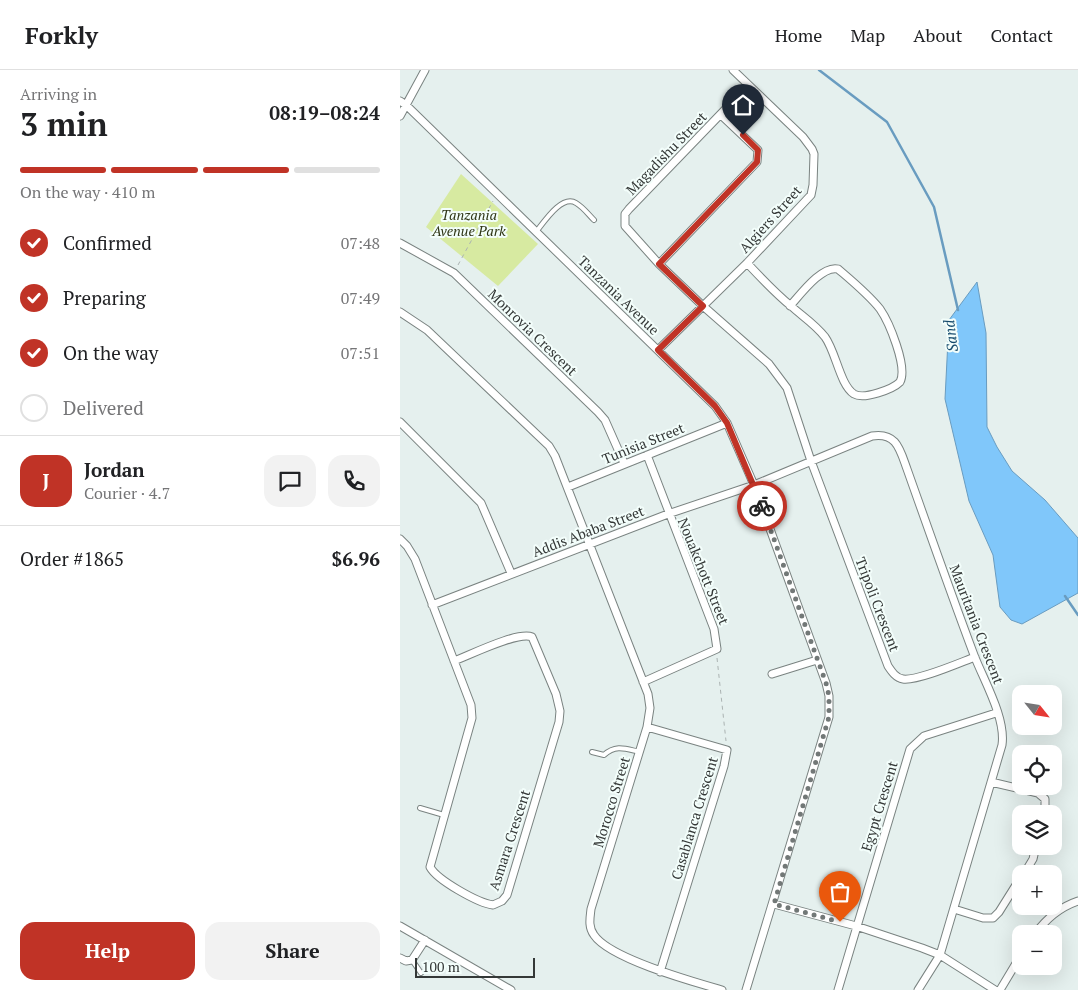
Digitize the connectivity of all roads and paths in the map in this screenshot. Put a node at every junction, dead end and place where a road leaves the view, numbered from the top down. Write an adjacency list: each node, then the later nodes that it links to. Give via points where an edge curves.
1 (425, 70): 4 (street)
2 (733, 70): 3 (street, Algiers Street)
3 (749, 87): 5 (street, Magadishu Street); 11 (street, Algiers Street, via 803,137 812,149 814,170 811,195)
4 (403, 103): 6 (street); 7 (street, Tanzania Avenue)
5 (721, 115): 12 (street, Magadishu Street, via 626,214 624,223 627,231); 12 (street, via 758,150 757,162)
6 (400, 116)
7 (497, 194): 9 (street, Tanzania Avenue); 13 (path)
8 (594, 220): 9 (lane, via 574,202 566,201)
9 (536, 232): 17 (street, Tanzania Avenue)
10 (400, 243): 13 (street, Monrovia Crescent)
11 (747, 263): 14 (street, Algiers Street); 15 (street)
12 (659, 264): 14 (street, Magadishu Street)
13 (454, 273): 22 (street, Monrovia Crescent, via 598,412 605,420)
14 (703, 306): 17 (street, Algiers Street); 21 (street, Tripoli Crescent, via 779,376 787,388)
15 (790, 306): 15 (street, via 825,337 846,385 853,393 865,396 888,390 900,382 903,370 899,355 880,310 838,269 822,273)
16 (400, 312): 24 (street, via 427,330 548,446)
17 (658, 350): 19 (street, Tanzania Avenue, via 715,406)
18 (400, 422): 28 (street, via 481,502)
19 (727, 423): 20 (street, Tunisia Street); 23 (street, Tanzania Avenue)
20 (647, 455): 22 (street, Tunisia Street); 25 (street, Nouakchott Street)
21 (811, 460): 23 (street, Mauritania Crescent); 31 (street, Tripoli Crescent, via 892,672 901,679 916,678); 31 (street, Mauritania Crescent, via 880,434 894,440)
22 (624, 463): 24 (street, Tunisia Street)
23 (754, 485): 25 (street, Addis Ababa Street); 32 (street, Tanzania Avenue)
24 (568, 487): 27 (street, Morocco Street)
25 (668, 514): 27 (street, Addis Ababa Street); 30 (street, Nouakchott Street, via 714,628)
26 (400, 539): 29 (street, via 411,551)
27 (589, 544): 28 (street, Addis Ababa Street); 35 (street, Morocco Street)
28 (511, 573): 29 (street, Addis Ababa Street)
29 (432, 605): 33 (street)
30 (717, 649): 35 (street); 38 (path)
31 (975, 657): 36 (street, Mauritania Crescent)
32 (818, 660): 34 (street); 47 (street, Tanzania Avenue, via 829,696 829,717)
33 (454, 661): 44 (street, Asmara Crescent, via 471,704 472,718); 44 (street, Asmara Crescent, via 515,638 532,636 560,711 507,894 498,904 482,902 432,871 430,863)
34 (772, 674)
35 (643, 682): 37 (street, Morocco Street, via 650,700)
36 (996, 713): 41 (street, Mauritania Crescent, via 1004,734); 51 (street, Egypt Crescent, via 924,736 910,748)
37 (647, 727): 38 (street, Casablanca Crescent); 40 (street, Morocco Street)
38 (727, 750): 57 (street, Casablanca Crescent)
39 (592, 752): 40 (lane, via 604,755 619,747)
40 (640, 752): 57 (street, Morocco Street, via 591,909 590,926 597,939 608,947)
41 (991, 782): 42 (street, via 1038,793 1045,799); 48 (street, Mauritania Crescent)
42 (1045, 805)
43 (420, 808): 44 (lane)
44 (444, 816)
45 (1012, 891): 48 (street, via 993,918)
46 (1078, 901): 49 (street, via 1055,913)
47 (774, 904): 51 (street); 61 (street, Tanzania Avenue)
48 (954, 908): 53 (street, Mauritania Crescent)
49 (1042, 925)
50 (400, 926): 52 (street)
51 (856, 926): 53 (street); 62 (street, Egypt Crescent)
52 (425, 940): 55 (street); 59 (street)
53 (940, 955): 63 (street, Mauritania Crescent); 64 (street)
54 (400, 958): 55 (street)
55 (412, 960): 58 (lane)
56 (1012, 970): 65 (street)
57 (660, 972): 60 (street, Morocco Street)
58 (422, 973)
59 (511, 990)
60 (722, 990)
61 (746, 990)
62 (838, 990)
63 (918, 990)
64 (995, 990)
65 (1000, 990)

